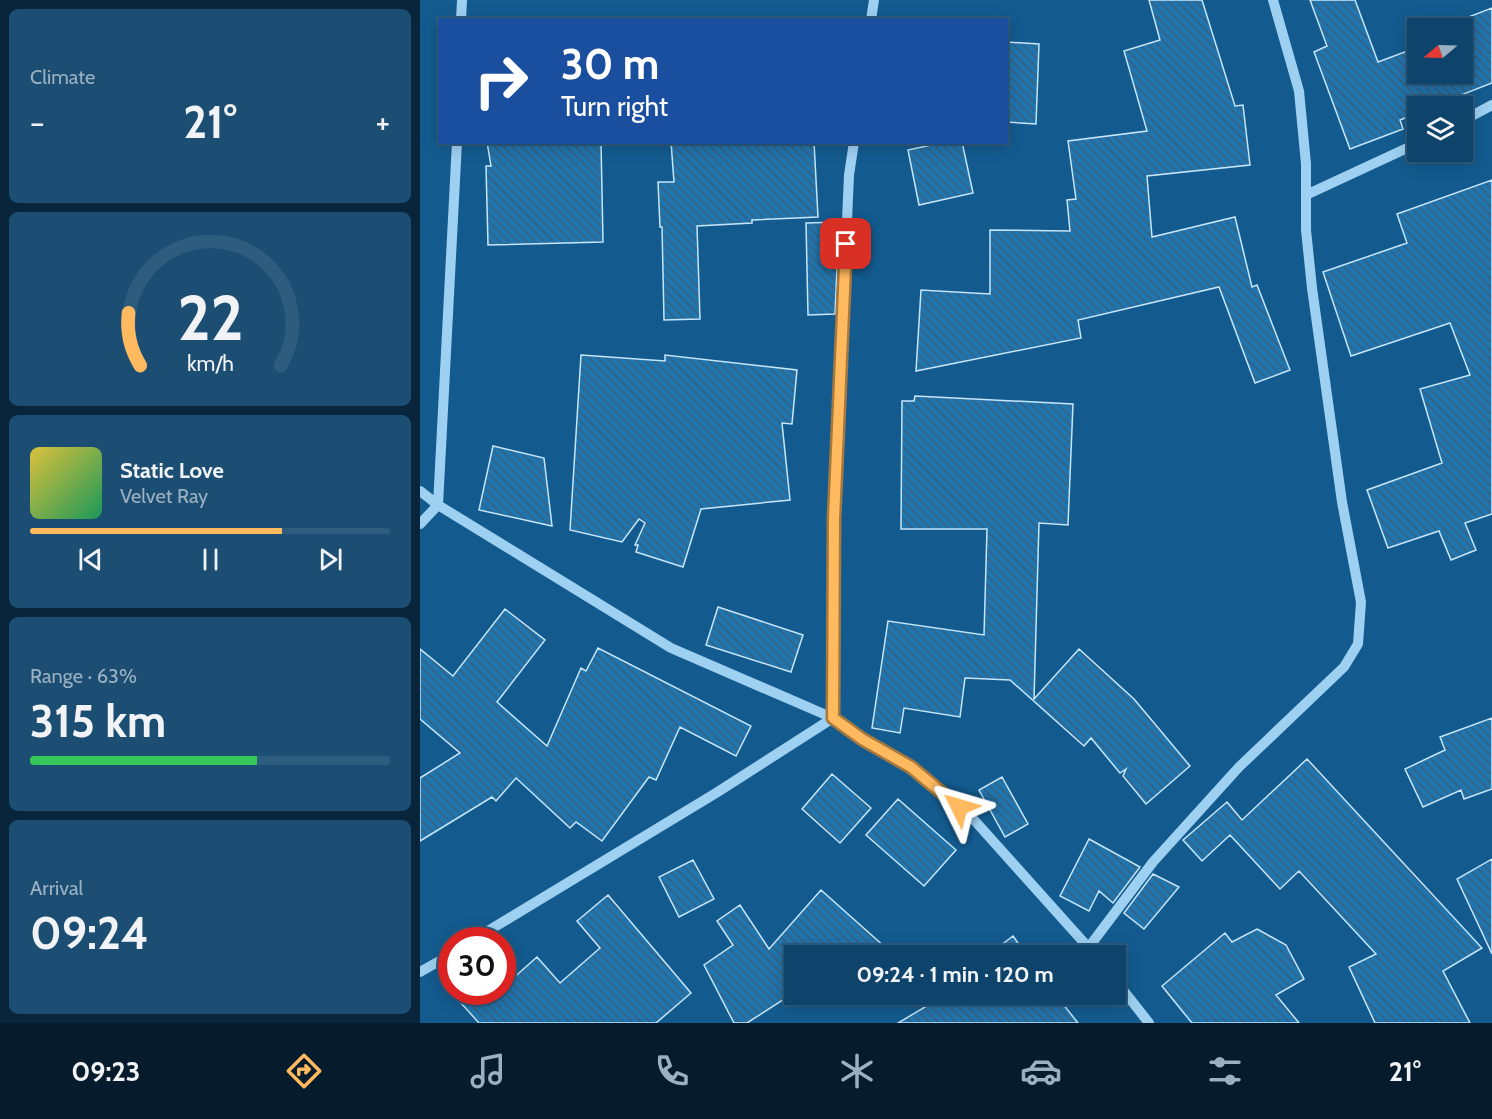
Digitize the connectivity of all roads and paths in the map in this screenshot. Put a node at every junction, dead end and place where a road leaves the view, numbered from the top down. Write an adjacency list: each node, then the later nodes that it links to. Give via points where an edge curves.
1 (462, 0): 4 (street)
2 (874, 0): 5 (street)
3 (1273, 0): 11 (street, via 1299,91)
4 (461, 18)
5 (871, 18)
6 (1492, 105): 7 (street)
7 (1473, 115)
8 (457, 144): 13 (street)
9 (854, 144): 15 (street, via 849,175 834,519)
10 (1407, 148): 11 (street)
11 (1306, 195): 18 (street, via 1312,288 1342,502 1361,602 1358,644 1344,667 1239,767 1153,862)
12 (420, 491): 13 (street)
13 (438, 505): 14 (street); 15 (street, via 670,648)
14 (420, 524)
15 (833, 718): 16 (street); 17 (street, via 911,767 975,821)
16 (495, 927)
17 (1088, 945)
18 (1097, 945)
19 (438, 962): 20 (street)
20 (420, 972)
21 (1126, 994): 22 (street)
22 (1149, 1023)

